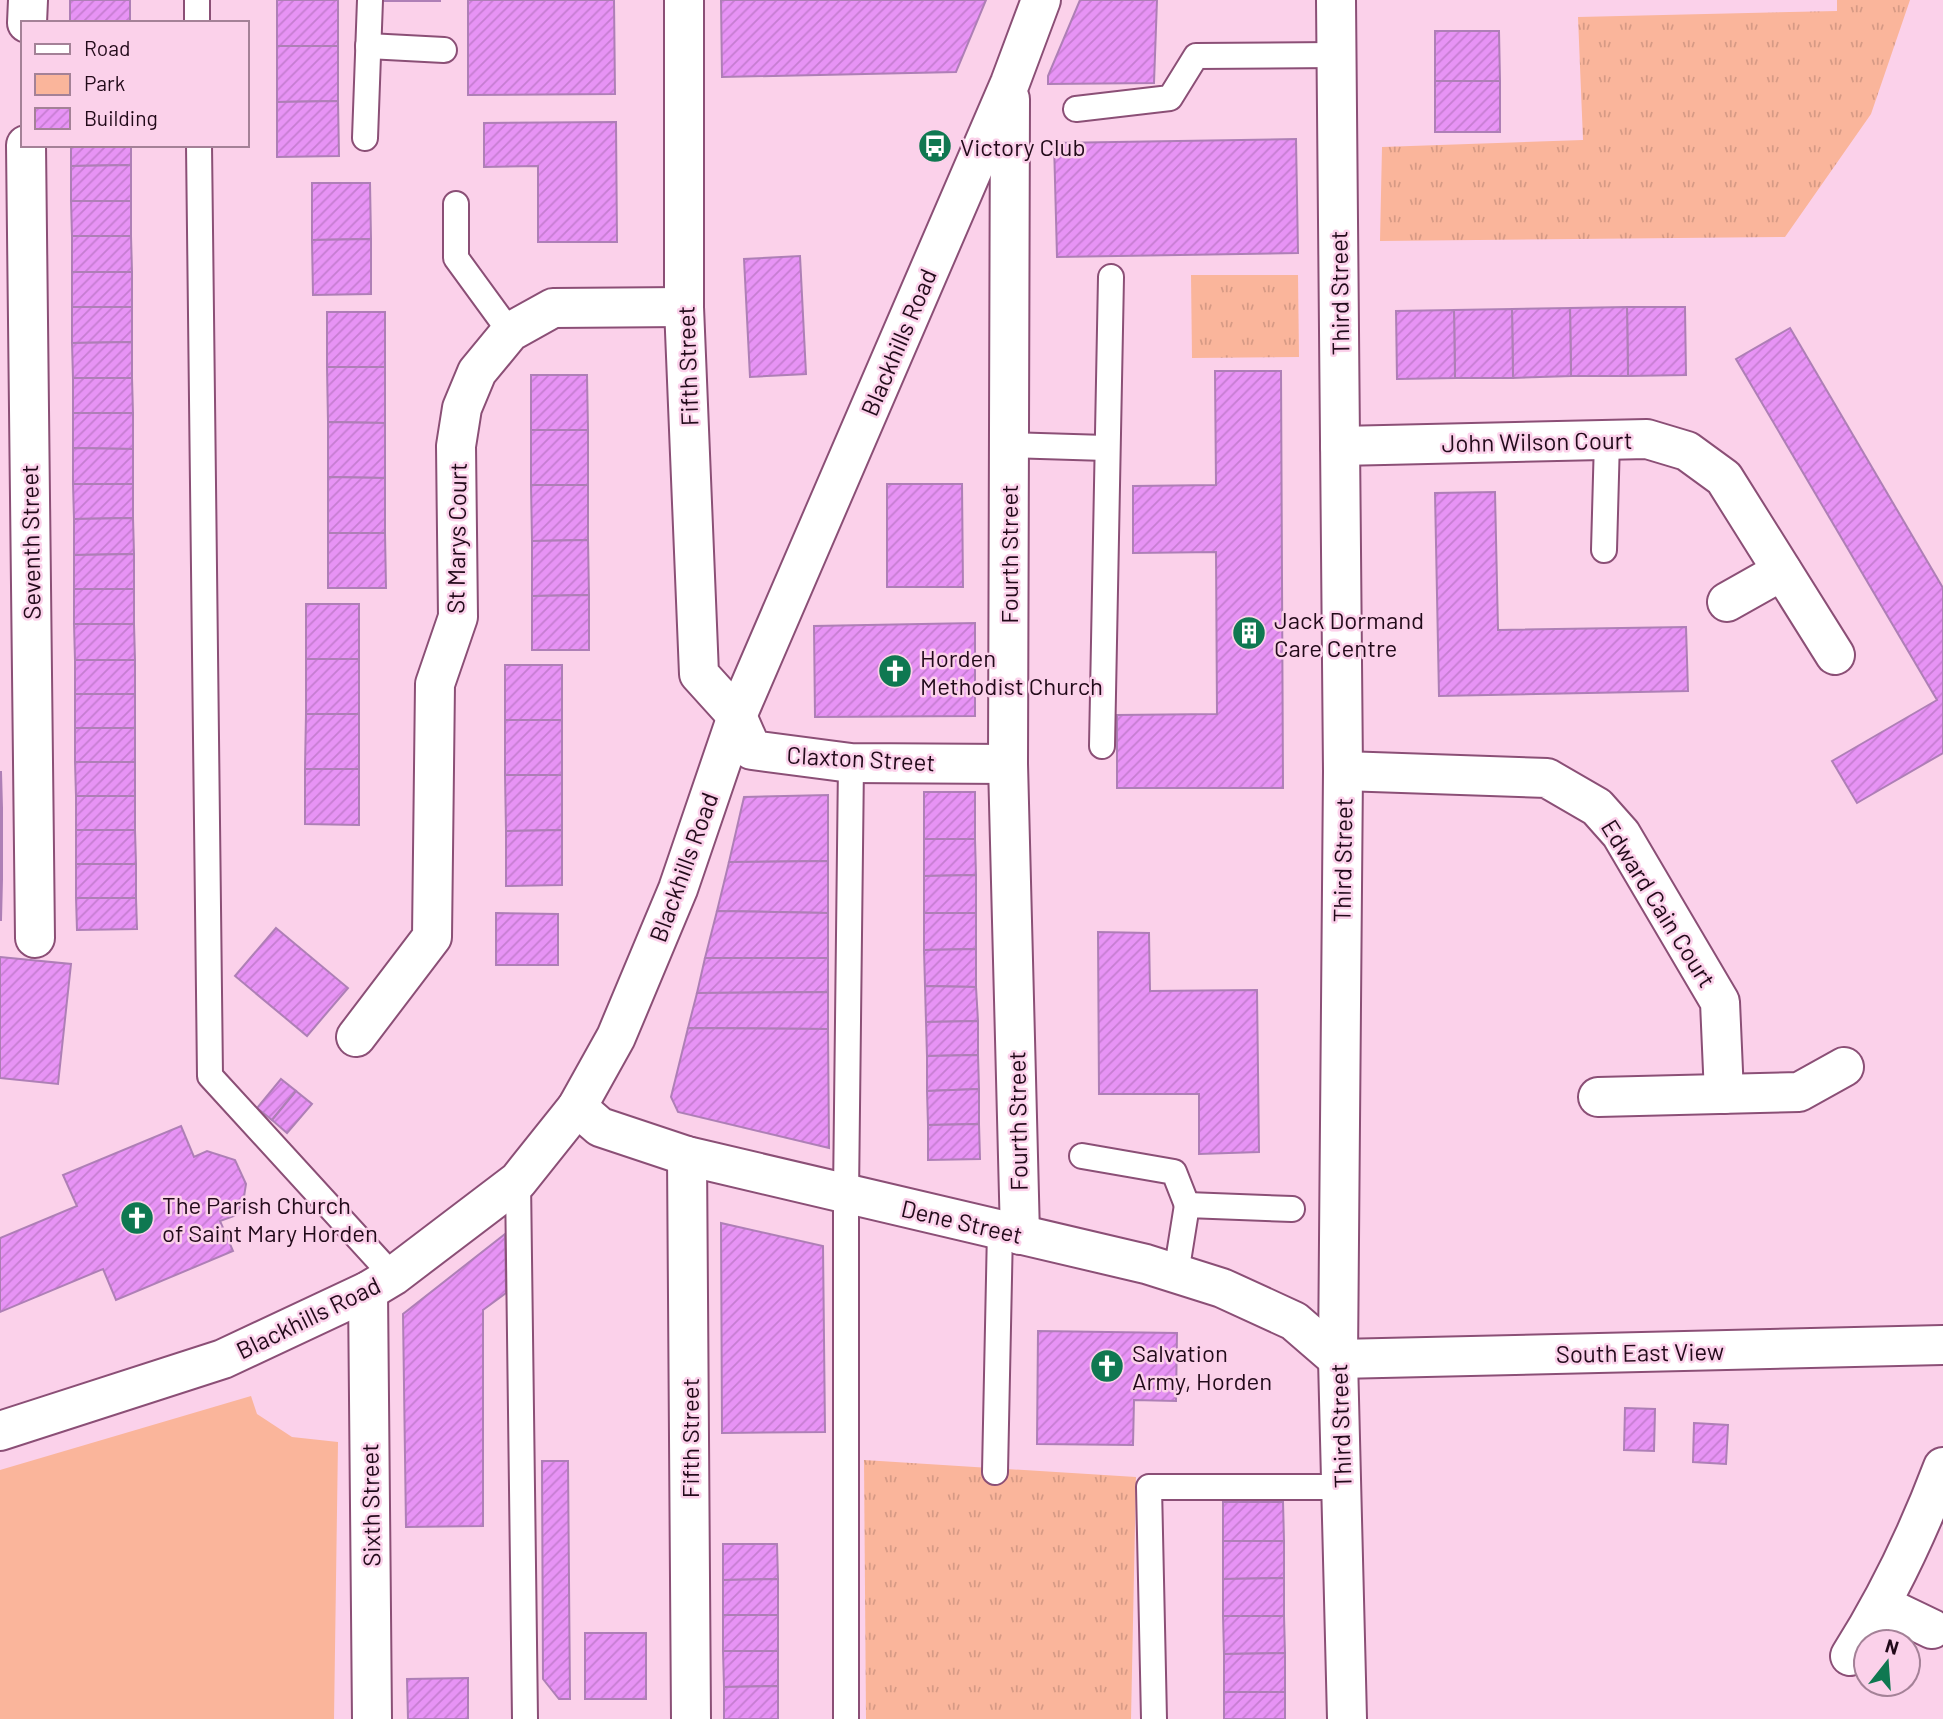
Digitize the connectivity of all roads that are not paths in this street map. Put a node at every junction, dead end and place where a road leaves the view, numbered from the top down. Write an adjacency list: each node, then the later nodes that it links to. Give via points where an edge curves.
1 (28, 0): 7 (street)
2 (197, 0): 8 (lane)
3 (370, 0): 9 (lane)
4 (684, 0): 21 (street, Fifth Street)
5 (1041, 0): 12 (street, Blackhills Road)
6 (1336, 0): 11 (street, Third Street)
7 (27, 21)
8 (197, 21)
9 (368, 46): 10 (lane); 16 (lane)
10 (444, 50)
11 (1336, 55): 13 (lane, via 1196,56 1170,98); 25 (street, Third Street)
12 (1010, 83): 24 (street, Fourth Street); 31 (street, Blackhills Road)
13 (1076, 108)
14 (0, 137): 15 (street)
15 (21, 137)
16 (365, 138)
17 (26, 147): 36 (street, Seventh Street)
18 (198, 147): 50 (lane, via 211,1076)
19 (456, 204): 22 (lane, via 456,258)
20 (1111, 277): 26 (lane)
21 (684, 307): 22 (street, St Marys Court, via 552,308); 31 (street, Fifth Street, via 699,674)
22 (510, 332): 37 (street, St Marys Court, via 477,372 462,408 456,446 458,617 435,684 432,937)
23 (1607, 440): 25 (street, John Wilson Court); 27 (lane); 28 (street, John Wilson Court, via 1647,439 1687,451 1724,478)
24 (1008, 445): 26 (lane); 34 (street, Fourth Street)
25 (1340, 446): 35 (street, Third Street)
26 (1106, 448): 32 (lane)
27 (1604, 550)
28 (1782, 571): 29 (street); 30 (street, John Wilson Court)
29 (1727, 602)
30 (1835, 655)
31 (737, 716): 33 (street, Claxton Street, via 752,751); 41 (street, Blackhills Road, via 678,889 616,1037)
32 (1102, 746)
33 (851, 763): 34 (street, Claxton Street); 45 (lane)
34 (1008, 764): 48 (street, Fourth Street)
35 (1343, 771): 39 (street, Edward Cain Court, via 1548,778 1597,807 1621,834 1720,1002); 52 (street, Third Street)
36 (35, 938)
37 (356, 1037)
38 (1844, 1067): 39 (street, via 1799,1091)
39 (1724, 1094): 40 (street)
40 (1598, 1097)
41 (577, 1107): 42 (street, Dene Street, via 600,1127); 44 (street, Blackhills Road)
42 (687, 1156): 45 (street, Dene Street); 62 (street, Fifth Street)
43 (1082, 1157): 46 (lane, via 1174,1172)
44 (518, 1181): 50 (street, Blackhills Road); 61 (lane)
45 (846, 1194): 48 (street, Dene Street); 63 (lane)
46 (1187, 1205): 47 (lane); 49 (lane)
47 (1292, 1209)
48 (1010, 1233): 49 (street, Dene Street); 55 (lane)
49 (1176, 1274): 52 (street, Dene Street, via 1294,1321)
50 (381, 1283): 53 (street, Blackhills Road, via 223,1359); 60 (street, Sixth Street)
51 (1943, 1345): 52 (street, South East View)
52 (1338, 1359): 56 (street, Third Street)
53 (0, 1431)
54 (1943, 1467): 57 (street)
55 (995, 1472)
56 (1342, 1487): 64 (lane, via 1149,1487); 65 (street, Third Street)
57 (1882, 1605): 58 (street); 59 (street)
58 (1932, 1629)
59 (1850, 1656)
60 (372, 1719)
61 (525, 1719)
62 (691, 1719)
63 (846, 1719)
64 (1154, 1719)
65 (1347, 1719)

